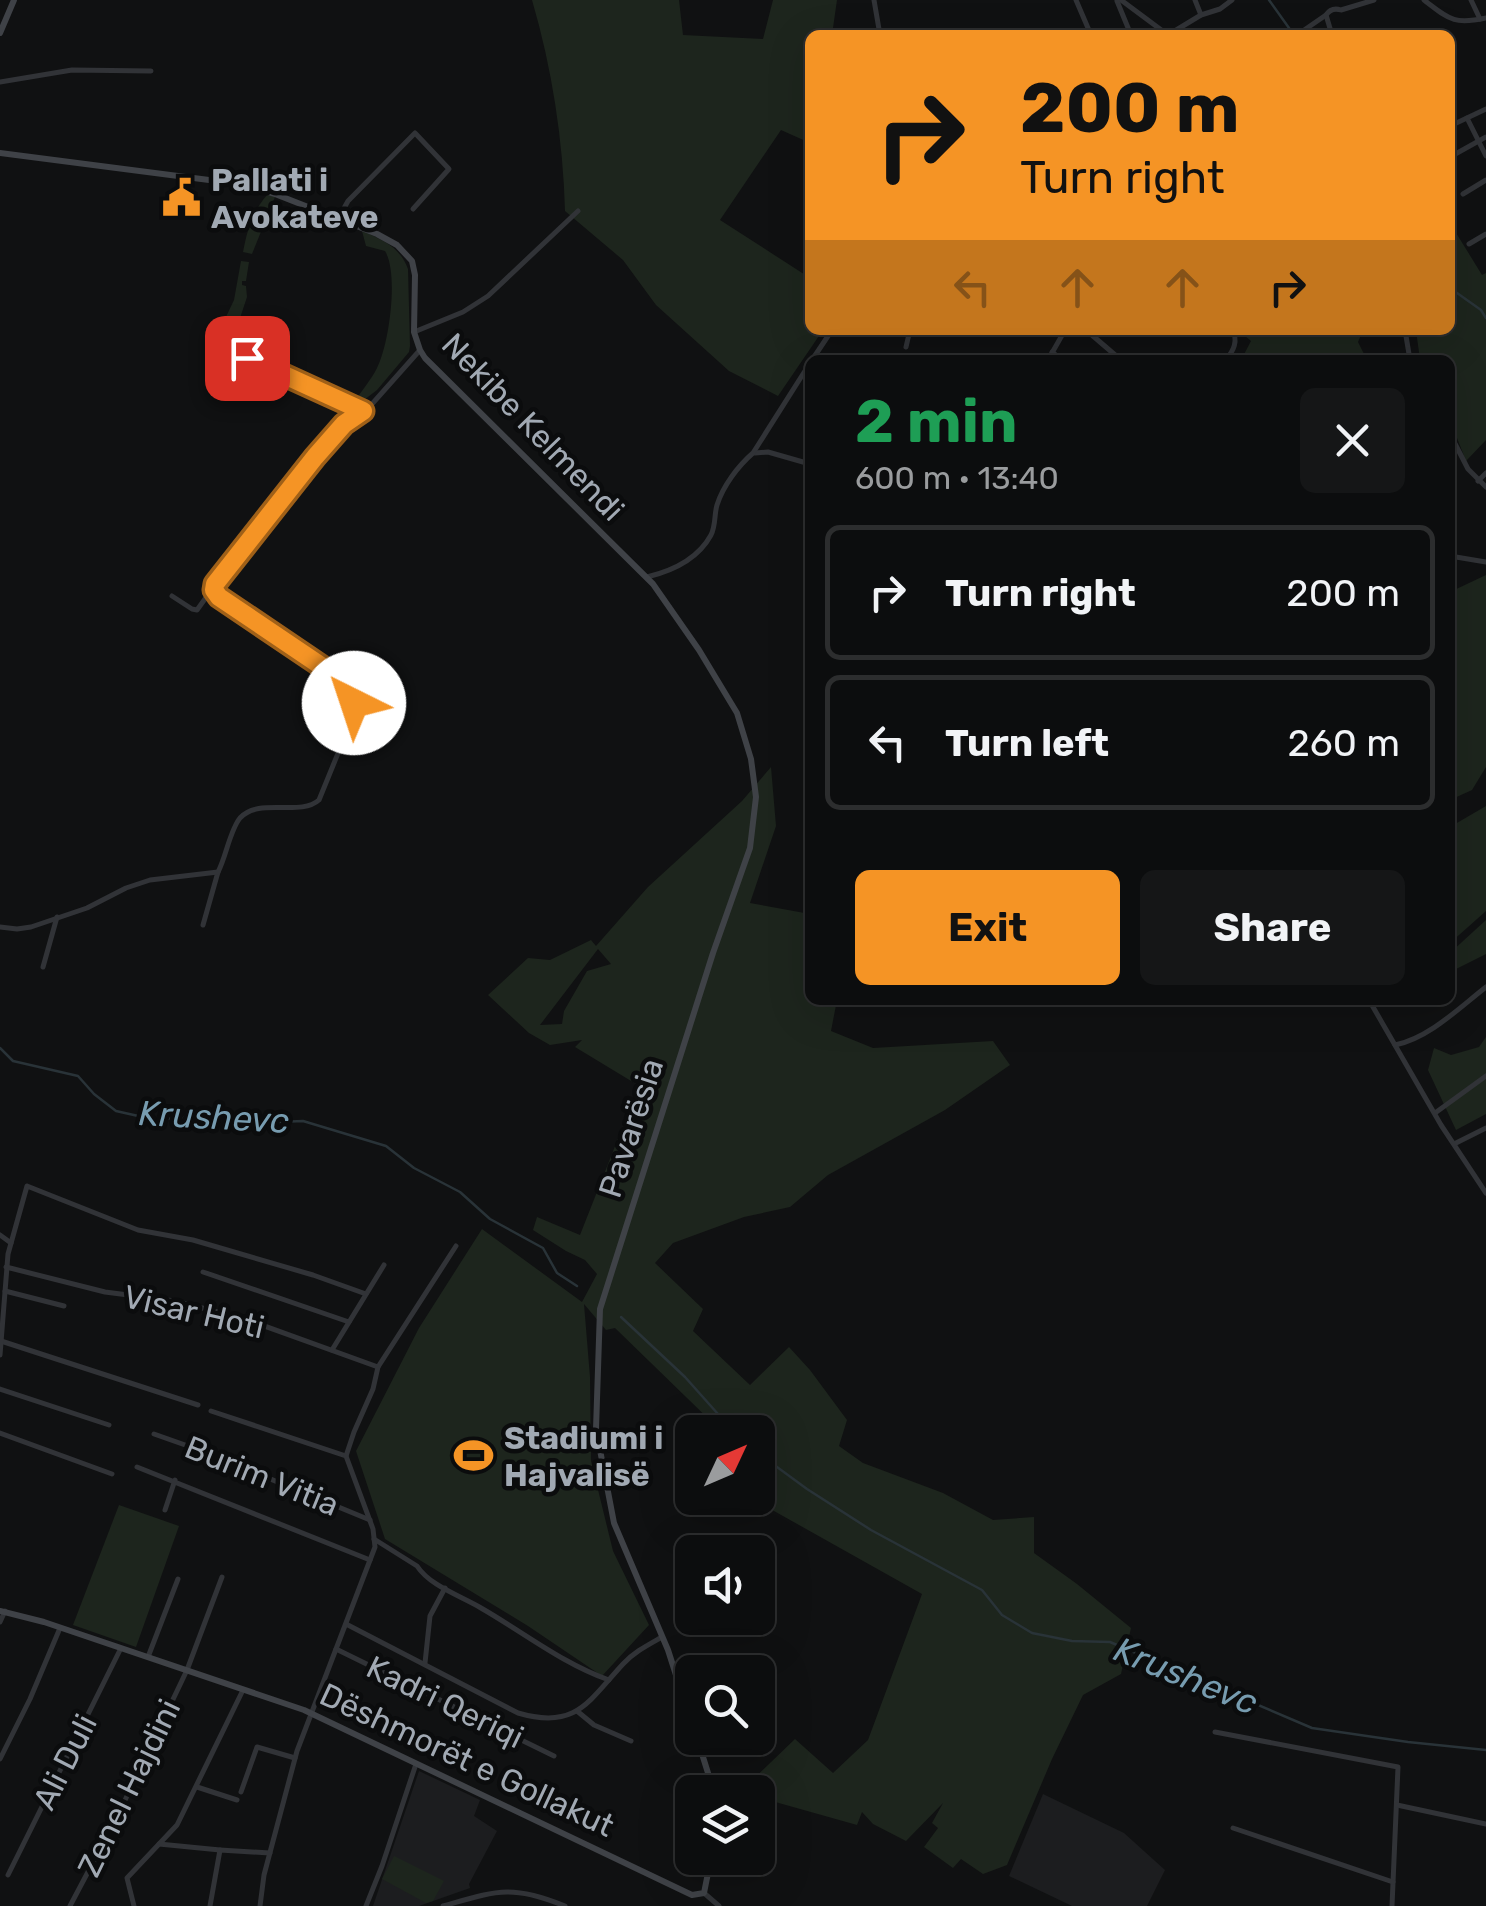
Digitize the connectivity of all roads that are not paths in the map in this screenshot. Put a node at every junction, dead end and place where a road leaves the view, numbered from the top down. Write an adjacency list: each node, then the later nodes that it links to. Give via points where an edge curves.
1 (14, 0): 20 (street)
2 (874, 0): 13 (street)
3 (1076, 0): 14 (street)
4 (1119, 0): 15 (street); 16 (street)
5 (1195, 0): 10 (street)
6 (1232, 0): 10 (street)
7 (1374, 0): 11 (street)
8 (1424, 0): 12 (street, via 1450,20)
9 (1472, 0): 12 (street)
10 (1202, 15): 17 (street)
11 (1326, 15): 18 (street); 19 (street)
12 (1483, 19)
13 (879, 30)
14 (1089, 30)
15 (1130, 30)
16 (1161, 30)
17 (1176, 30)
18 (1305, 30)
19 (1330, 30)
20 (0, 32)
21 (151, 71): 22 (street, via 72,70)
22 (0, 82)
23 (1486, 109): 24 (street)
24 (1467, 118): 25 (street); 27 (street)
25 (1455, 124)
26 (1486, 137): 27 (street)
27 (1478, 141): 29 (street); 30 (street)
28 (0, 152): 35 (street, Nekibe Kelmendi, via 240,184)
29 (1455, 154)
30 (1486, 156)
31 (1486, 180): 32 (street)
32 (1463, 194)
33 (412, 210): 35 (street, via 449,170 415,133)
34 (578, 211): 38 (street, via 488,296)
35 (338, 219): 38 (street, Nekibe Kelmendi, via 408,255 415,275)
36 (1486, 234): 37 (street)
37 (1469, 244)
38 (414, 332): 44 (street, Nekibe Kelmendi)
39 (909, 335): 43 (street)
40 (1062, 335): 45 (street)
41 (1092, 335): 48 (street)
42 (219, 345): 50 (street)
43 (906, 347)
44 (420, 350): 50 (street); 59 (street, Nekibe Kelmendi)
45 (1052, 352): 46 (street); 47 (street)
46 (1050, 355)
47 (1056, 355)
48 (1115, 355)
49 (805, 371): 52 (street)
50 (363, 411): 61 (street, via 315,457)
51 (1455, 444): 55 (street)
52 (753, 454): 53 (street); 60 (street, via 722,493 702,546 676,568)
53 (805, 463)
54 (1486, 474): 55 (street)
55 (1478, 481): 56 (street)
56 (1486, 487)
57 (1455, 557): 58 (street)
58 (1486, 562)
59 (640, 570): 60 (street, Pavarësia)
60 (647, 577): 113 (street, Pavarësia, via 736,713 756,798 750,848 600,1309 596,1429 610,1504)
61 (214, 586): 62 (street, via 197,610); 63 (street, via 219,597 342,680 354,709 318,802 246,814)
62 (172, 596)
63 (218, 872): 64 (street, via 138,883); 65 (street)
64 (57, 917): 66 (street, via 24,929); 67 (street)
65 (203, 925)
66 (0, 927)
67 (43, 967)
68 (1486, 987): 70 (street, via 1423,1035)
69 (1372, 1005): 70 (street)
70 (1396, 1046): 72 (street)
71 (1486, 1076): 72 (street)
72 (1435, 1113): 74 (street)
73 (1486, 1128): 74 (street)
74 (1454, 1144): 75 (street)
75 (1484, 1185): 76 (street)
76 (1486, 1192)
77 (0, 1235): 78 (street)
78 (11, 1244): 81 (street); 84 (street, via 26,1186 138,1230 193,1240)
79 (456, 1246): 91 (street)
80 (384, 1265): 84 (street)
81 (4, 1270): 83 (street); 89 (street, Visar Hoti, via 245,1318)
82 (203, 1272): 87 (street)
83 (5, 1291): 85 (street); 86 (street)
84 (366, 1294): 87 (street)
85 (2, 1304): 88 (street)
86 (64, 1306)
87 (348, 1322): 89 (street)
88 (1, 1344): 90 (street); 93 (street)
89 (332, 1350): 91 (street, Visar Hoti)
90 (0, 1355)
91 (378, 1367): 98 (street)
92 (0, 1389): 95 (street)
93 (198, 1405)
94 (210, 1411): 98 (street)
95 (109, 1425)
96 (0, 1433): 100 (street)
97 (154, 1434): 103 (street, Burim Vitia)
98 (346, 1456): 103 (street)
99 (137, 1467): 101 (street)
100 (112, 1474)
101 (175, 1480): 102 (street); 105 (street)
102 (165, 1510)
103 (370, 1520): 104 (street)
104 (374, 1539): 105 (street); 108 (street)
105 (370, 1560): 111 (street)
106 (222, 1576): 118 (street)
107 (178, 1579): 116 (street)
108 (445, 1588): 117 (street, via 430,1616); 120 (street)
109 (2, 1611): 110 (street); 112 (street, Dëshmorët e Gollakut)
110 (0, 1622)
111 (346, 1624): 115 (street); 117 (street)
112 (60, 1628): 114 (street, Dëshmorët e Gollakut); 128 (street)
113 (662, 1637): 119 (street, Pavarësia); 120 (street)
114 (121, 1648): 116 (street, Dëshmorët e Gollakut); 139 (street, Ali Duli)
115 (336, 1649): 123 (street); 126 (street, Kadri Qeriqi)
116 (148, 1657): 118 (street, Dëshmorët e Gollakut)
117 (426, 1663): 122 (street, via 518,1713 539,1719)
118 (187, 1670): 121 (street, Dëshmorët e Gollakut); 144 (street, Zenel Hajdini)
119 (675, 1675)
120 (609, 1680): 122 (street)
121 (243, 1690): 123 (street, Dëshmorët e Gollakut); 130 (street)
122 (577, 1711): 125 (street)
123 (311, 1713): 127 (street); 129 (street, Dëshmorët e Gollakut)
124 (1215, 1732): 133 (street, via 1398,1767)
125 (631, 1741)
126 (554, 1756)
127 (296, 1758): 131 (street, via 257,1747); 138 (street)
128 (0, 1759)
129 (416, 1764): 143 (street, Dëshmorët e Gollakut); 148 (street)
130 (197, 1787): 132 (street); 136 (street)
131 (241, 1792)
132 (237, 1800)
133 (1396, 1806): 134 (street); 141 (street)
134 (1486, 1824)
135 (1233, 1828): 141 (street)
136 (159, 1844): 137 (street); 145 (street, via 128,1878)
137 (220, 1850): 138 (street); 146 (street)
138 (270, 1853): 147 (street)
139 (8, 1875)
140 (707, 1875): 142 (street)
141 (1393, 1882): 153 (street)
142 (704, 1893): 143 (street); 152 (street)
143 (692, 1895): 151 (street)
144 (70, 1906)
145 (134, 1906)
146 (210, 1906)
147 (260, 1906)
148 (366, 1906)
149 (442, 1906): 150 (street, via 511,1890)
150 (565, 1906)
151 (687, 1906)
152 (719, 1906)
153 (1392, 1906)

